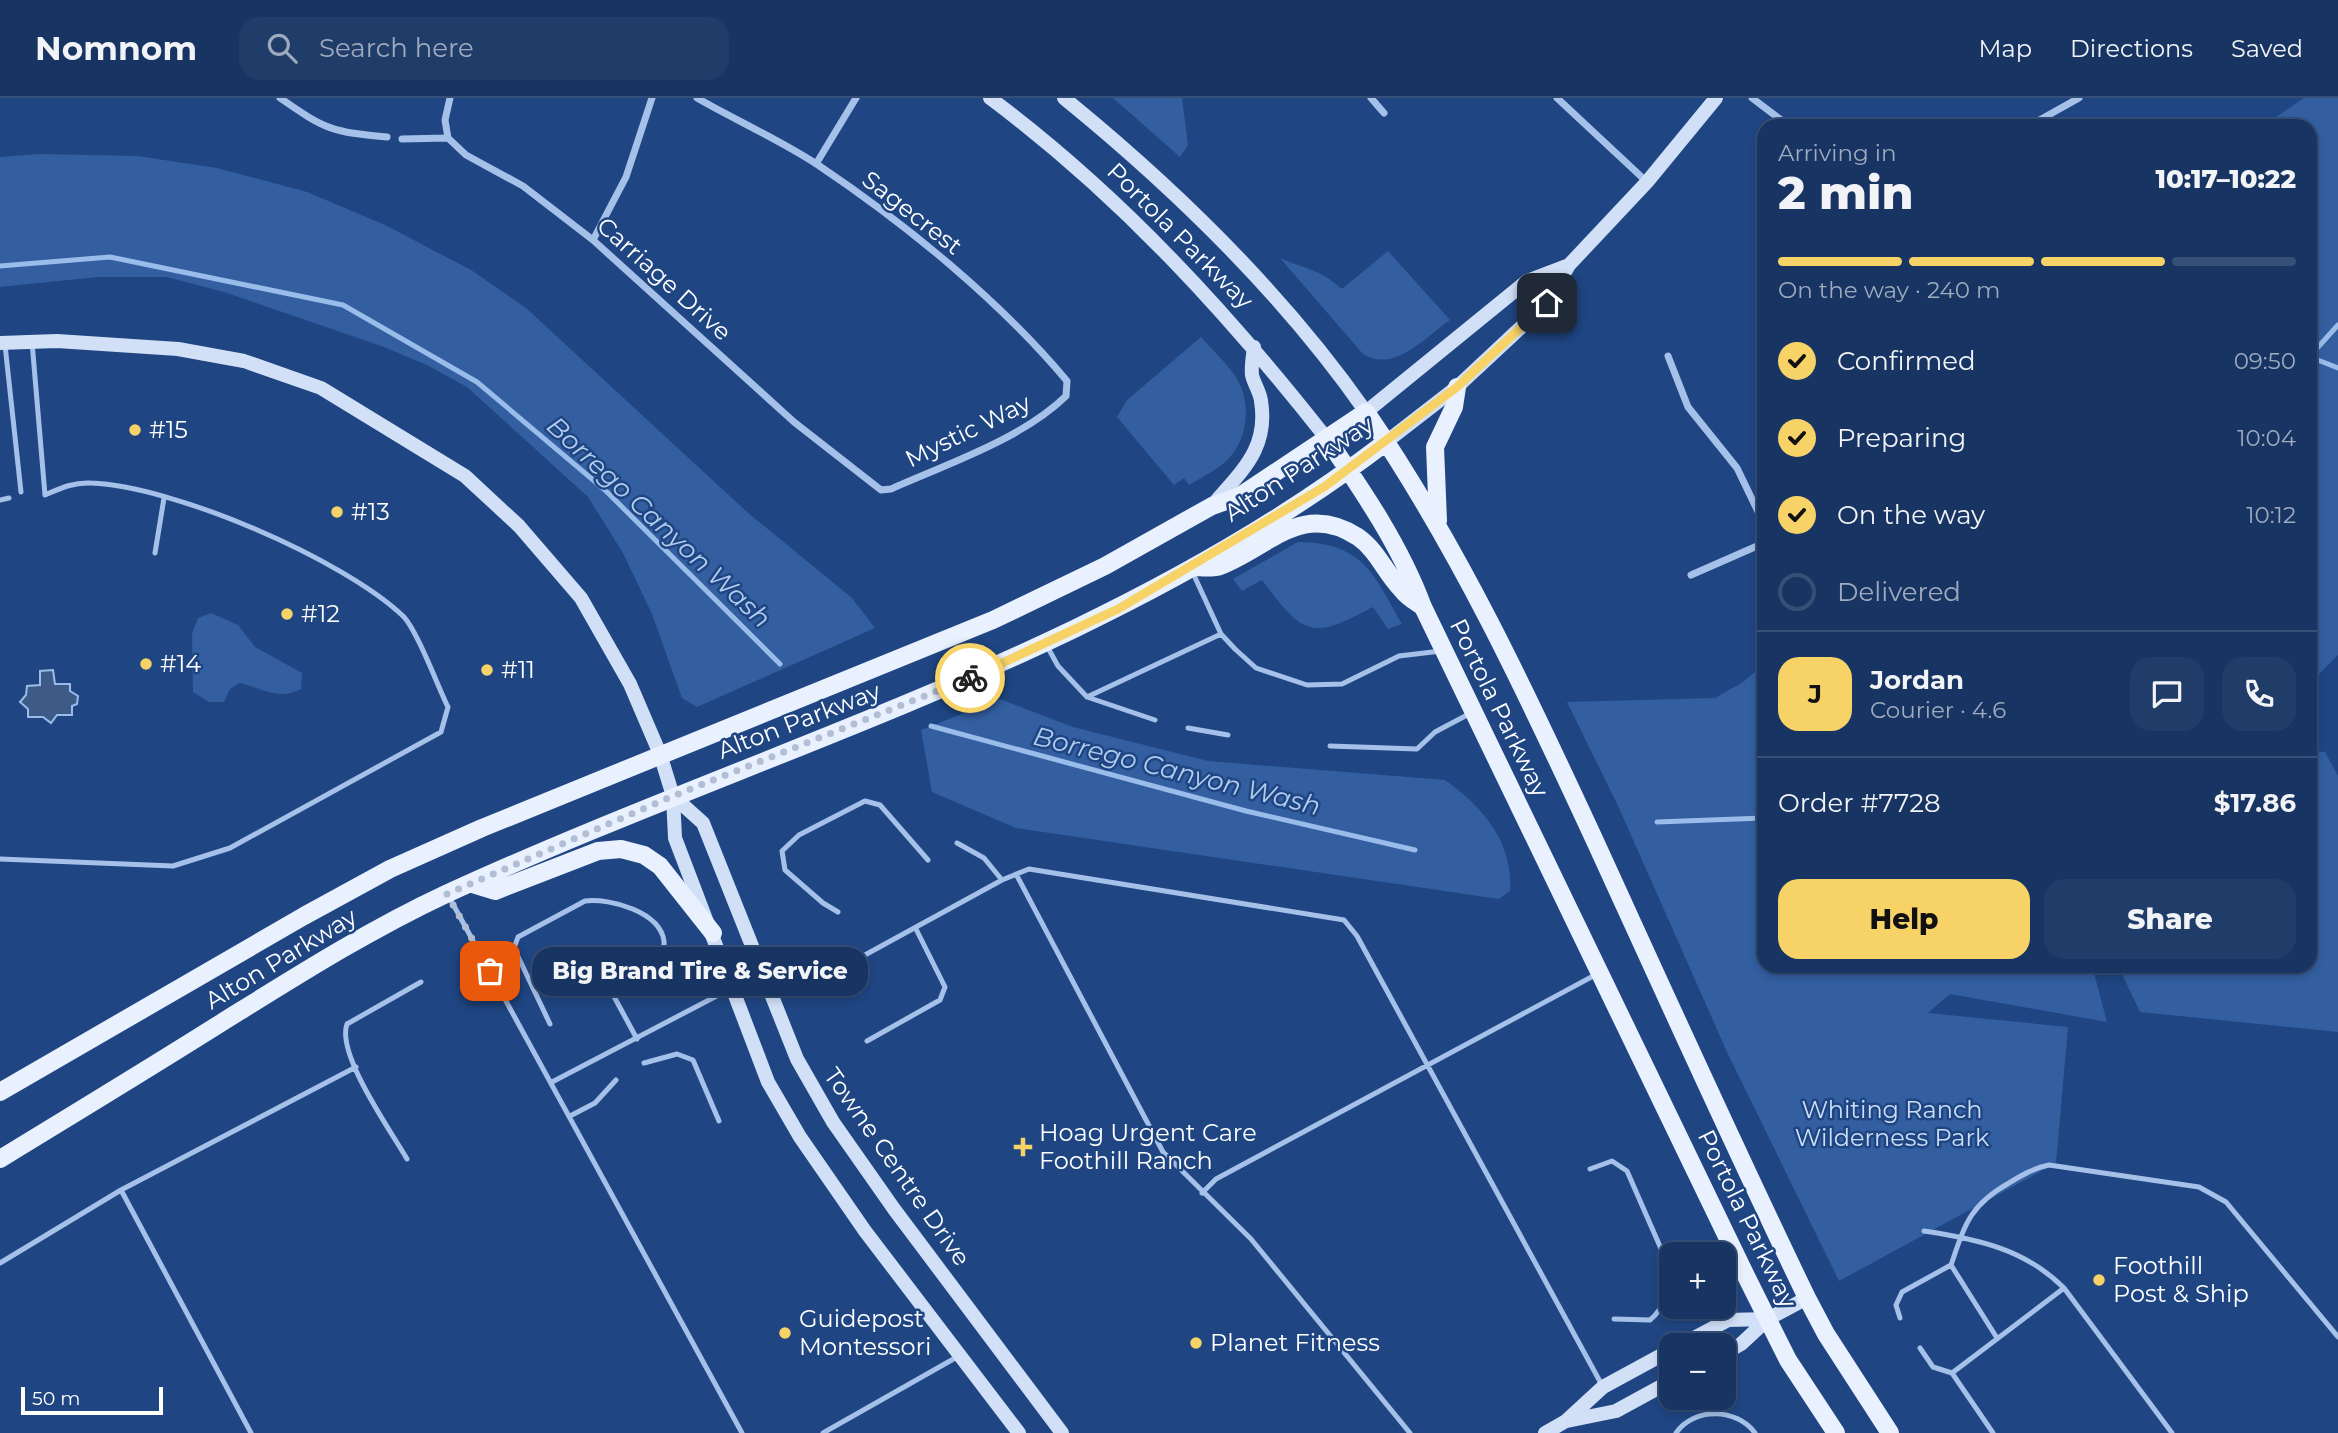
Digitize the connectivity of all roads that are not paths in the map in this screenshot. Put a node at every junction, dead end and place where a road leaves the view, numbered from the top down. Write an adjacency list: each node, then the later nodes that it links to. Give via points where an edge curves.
1 (280, 98): 16 (street, via 320,126)
2 (450, 98): 17 (street, via 445,120)
3 (652, 98): 21 (street, via 626,177)
4 (697, 98): 19 (street, Sagecrest)
5 (856, 98): 19 (street)
6 (990, 98): 25 (main road, Portola Parkway, via 1121,207)
7 (1064, 98): 29 (main road, Portola Parkway, via 1118,142 1259,278)
8 (1371, 98): 13 (street)
9 (1557, 98): 20 (street)
10 (1716, 98): 20 (main road, Alton Parkway)
11 (1752, 98): 14 (street)
12 (2079, 98): 15 (street)
13 (1384, 113)
14 (1780, 119)
15 (2042, 119)
16 (387, 137)
17 (448, 138): 18 (street); 21 (street, Carriage Drive, via 466,155 523,186)
18 (402, 139)
19 (816, 164): 28 (street, Sagecrest, via 892,219 974,289 1047,357 1067,381)
20 (1647, 182): 22 (main road, Alton Parkway)
21 (593, 240): 33 (street, Carriage Drive, via 794,422)
22 (1569, 265): 27 (main road, Alton Parkway, via 1547,303); 29 (main road, Alton Parkway, via 1527,281)
23 (32, 342): 24 (main road); 36 (lane, via 45,495 68,484 92,483); 55 (main road, via 177,349 244,361 321,387 465,477 519,526 581,598 630,684)
24 (2, 343): 34 (lane)
25 (1254, 347): 30 (main road, Portola Parkway); 38 (main road, via 1252,373 1263,415 1259,442 1249,465)
26 (1668, 356): 39 (street, via 1688,407 1737,468)
27 (1457, 387): 31 (main road, Alton Parkway); 40 (main road, via 1454,407 1435,447)
28 (1066, 396): 33 (street, Mystic Way, via 1047,414)
29 (1366, 412): 30 (main road, Alton Parkway); 31 (main road, Portola Parkway)
30 (1327, 439): 32 (main road, Portola Parkway); 38 (main road, Alton Parkway, via 1240,496)
31 (1386, 442): 32 (main road, Alton Parkway); 40 (main road, Portola Parkway)
32 (1349, 471): 43 (main road, Alton Parkway); 45 (main road, Portola Parkway, via 1413,580)
33 (881, 490)
34 (21, 492)
35 (9, 498): 37 (lane)
36 (164, 498): 42 (lane); 58 (lane, via 214,512 285,543 405,618 448,707 441,732 230,848 173,866)
37 (0, 500)
38 (1212, 506): 55 (main road, Alton Parkway, via 1105,566 993,620)
39 (1757, 509)
40 (1438, 524): 94 (main road, Portola Parkway, via 1560,767)
41 (1757, 546): 44 (street)
42 (155, 552)
43 (1192, 567): 45 (main road, via 1218,567 1279,532 1302,524 1326,524 1366,543 1402,591); 46 (lane); 47 (main road, Alton Parkway)
44 (1690, 575)
45 (1423, 607): 48 (main road, Portola Parkway)
46 (1221, 634): 48 (lane, via 1256,668 1307,685 1342,684 1399,656); 49 (lane)
47 (1046, 645): 49 (lane, via 1058,666); 56 (main road, Alton Parkway, via 898,709)
48 (1444, 650): 50 (main road, Portola Parkway)
49 (1087, 697): 51 (lane)
50 (1474, 712): 54 (lane, via 1435,732 1417,749); 68 (main road, Portola Parkway)
51 (1154, 720)
52 (1188, 728): 53 (lane)
53 (1228, 735)
54 (1330, 747)
55 (660, 754): 56 (main road); 81 (main road, Alton Parkway, via 390,869)
56 (673, 796): 62 (main road, Alton Parkway); 66 (main road, via 675,838); 113 (main road, Towne Centre Drive, via 703,823 797,1059 833,1122)
57 (957, 843): 61 (lane, via 984,858)
58 (0, 859)
59 (928, 860): 64 (lane, via 873,802 865,801 799,835 782,851 785,870)
60 (1016, 874): 61 (lane); 78 (lane, via 1029,869 1345,920); 88 (lane, via 1163,1152)
61 (1002, 880): 65 (lane)
62 (472, 884): 63 (main road, Alton Parkway); 66 (main road, via 495,891 598,851 621,849 644,855 660,866)
63 (447, 894): 80 (lane); 84 (main road, Alton Parkway, via 352,941)
64 (838, 912)
65 (916, 929): 69 (lane); 75 (lane, via 945,987 940,1000)
66 (713, 933): 71 (main road)
67 (650, 964): 73 (lane, via 665,947 657,922 597,900 585,901 518,937 514,948)
68 (1601, 972): 78 (lane); 97 (main road, Portola Parkway)
69 (832, 973)
70 (421, 982): 77 (lane, via 347,1024 345,1041)
71 (733, 987): 74 (lane); 103 (main road, via 768,1083 800,1137)
72 (611, 991): 74 (lane)
73 (550, 1024)
74 (637, 1039): 80 (lane)
75 (867, 1041)
76 (644, 1063): 83 (lane, via 677,1054 693,1060)
77 (356, 1067): 85 (lane); 87 (lane)
78 (1428, 1067): 88 (lane, via 1216,1179); 106 (lane)
79 (616, 1080): 82 (lane, via 595,1103)
80 (552, 1083): 82 (lane)
81 (0, 1092)
82 (570, 1116): 110 (lane)
83 (719, 1121)
84 (0, 1159)
85 (407, 1159)
86 (1590, 1169): 95 (lane, via 1612,1161 1627,1171 1669,1267 1659,1313 1650,1320)
87 (121, 1190): 91 (lane); 109 (lane)
88 (1202, 1193): 114 (lane, via 1251,1239)
89 (1924, 1230): 90 (lane)
90 (1961, 1236): 92 (lane); 93 (lane, via 2016,1252 2045,1269); 99 (lane, via 1974,1207 1986,1195 2049,1164 2199,1187 2226,1202)
91 (0, 1264)
92 (1951, 1265): 96 (lane, via 1902,1292 1895,1305); 100 (lane)
93 (2064, 1288): 100 (lane); 121 (lane)
94 (1807, 1298): 97 (main road); 119 (main road, Portola Parkway)
95 (1614, 1318)
96 (1900, 1318)
97 (1768, 1319): 98 (main road, via 1728,1320); 101 (main road); 118 (main road, Portola Parkway, via 1788,1360)
98 (1704, 1333)
99 (2338, 1337)
100 (1997, 1338): 105 (lane)
101 (1736, 1347)
102 (1920, 1348): 105 (lane, via 1933,1367)
103 (960, 1356): 111 (lane); 112 (main road)
104 (1659, 1357): 106 (main road)
105 (1952, 1373): 120 (lane)
106 (1603, 1387): 108 (main road)
107 (1659, 1388): 108 (main road, via 1616,1411)
108 (1566, 1421): 115 (main road)
109 (251, 1433)
110 (742, 1433)
111 (823, 1433)
112 (1019, 1433)
113 (1062, 1433)
114 (1410, 1433)
115 (1545, 1433)
116 (1676, 1433): 117 (lane, via 1693,1418 1727,1414 1748,1422)
117 (1755, 1433)
118 (1836, 1433)
119 (1890, 1433)
120 (1993, 1433)
121 (2172, 1433)

